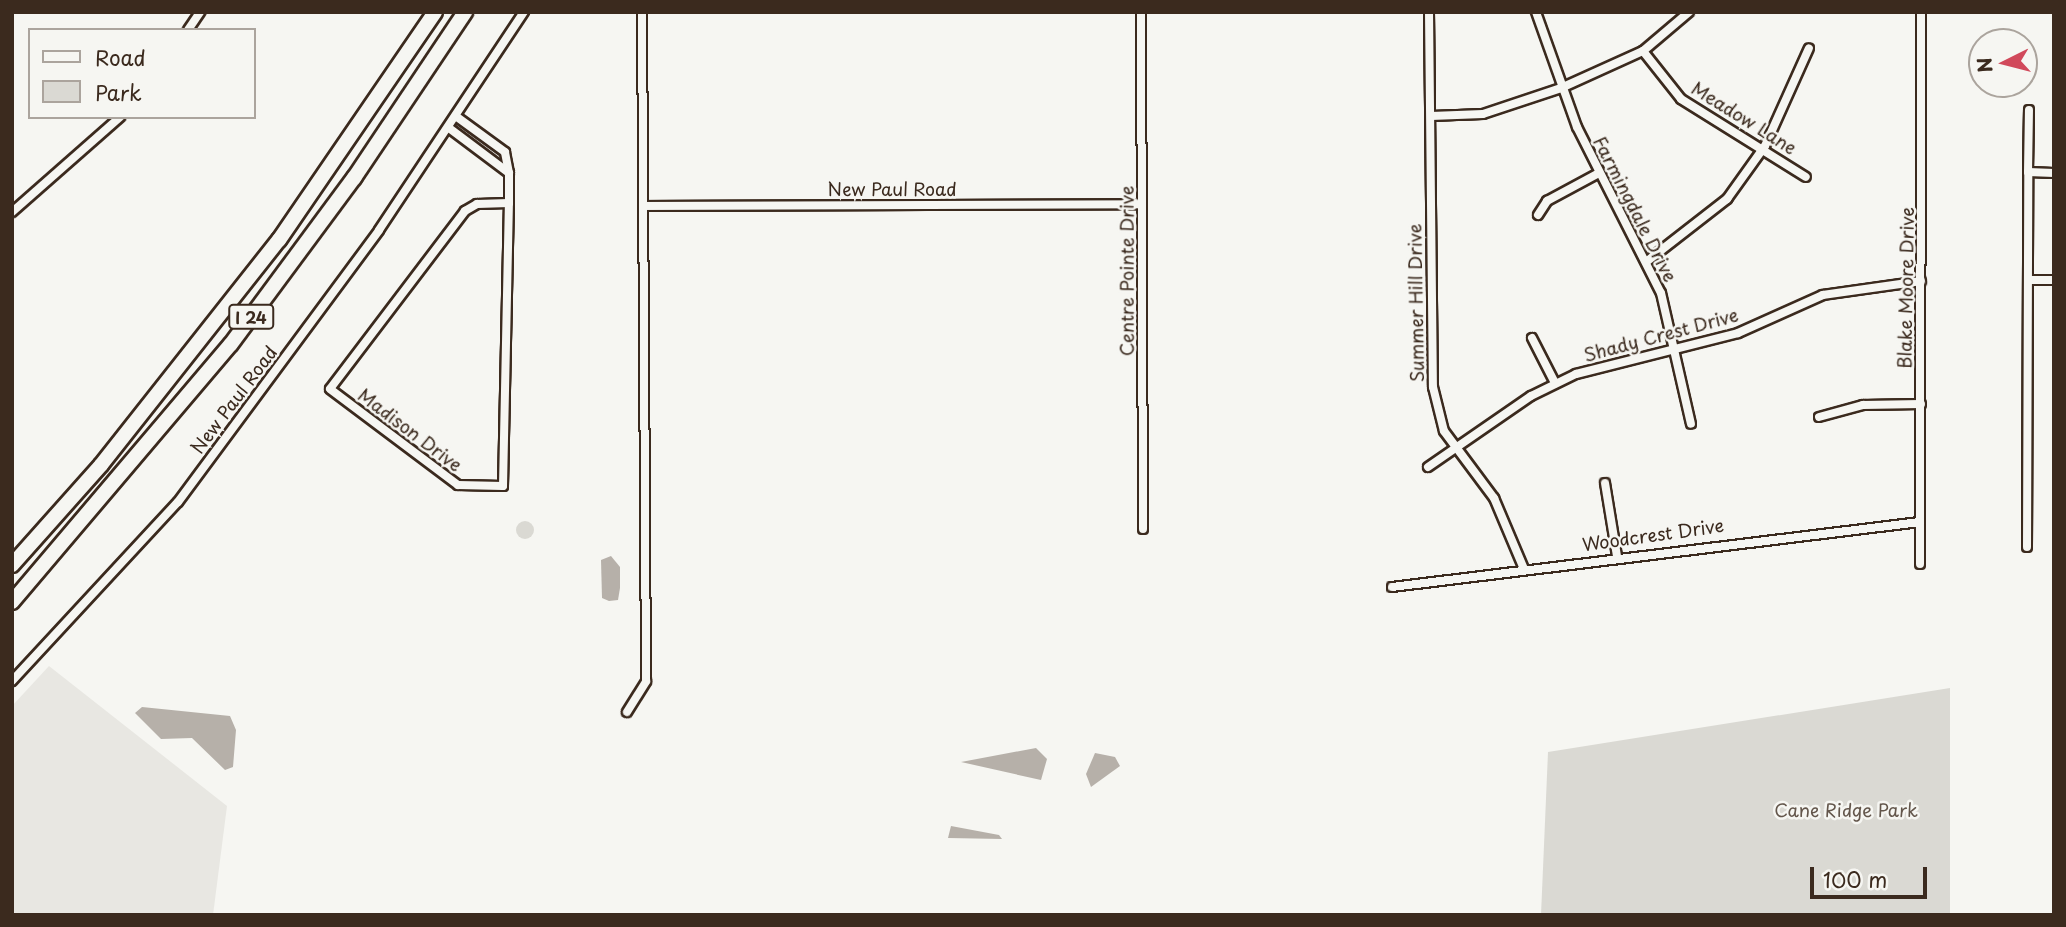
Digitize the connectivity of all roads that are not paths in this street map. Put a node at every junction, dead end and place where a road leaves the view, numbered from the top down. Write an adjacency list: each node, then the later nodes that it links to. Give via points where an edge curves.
1 (200, 12): 11 (street)
2 (435, 12): 50 (highway, I 24, via 279,240 118,444)
3 (465, 12): 54 (highway, I 24, via 354,178 231,344)
4 (524, 12): 17 (street, New Paul Road)
5 (642, 12): 30 (street)
6 (1141, 12): 29 (street, Centre Pointe Drive)
7 (1429, 12): 16 (street, Summer Hill Drive)
8 (1536, 12): 14 (street, Farmingdale Drive)
9 (1921, 12): 36 (street, Blake Moore Drive)
10 (1683, 14): 13 (street)
11 (189, 28)
12 (1809, 48): 21 (street)
13 (1643, 51): 14 (street); 21 (street, Meadow Lane, via 1681,99)
14 (1561, 88): 16 (street, via 1483,114); 25 (street, Farmingdale Drive)
15 (2029, 110): 23 (street)
16 (1431, 116): 43 (street, Summer Hill Drive, via 1433,387)
17 (457, 117): 19 (street, New Paul Road); 20 (street, Madison Drive)
18 (118, 119): 31 (street)
19 (449, 128): 22 (street); 55 (street, New Paul Road, via 169,513)
20 (485, 137): 22 (street); 24 (street, Madison Drive, via 505,152)
21 (1765, 146): 27 (street, Meadow Lane); 33 (street, via 1706,222)
22 (478, 147): 24 (street)
23 (2028, 172): 26 (street); 34 (street)
24 (509, 173): 28 (street, Madison Drive)
25 (1599, 173): 32 (street, via 1547,201); 33 (street, Farmingdale Drive)
26 (2054, 173)
27 (1806, 177)
28 (509, 203): 28 (street, Madison Drive, via 503,485 458,485 330,388 465,211 477,204)
29 (1142, 204): 30 (street, New Paul Road); 47 (street, Centre Pointe Drive)
30 (643, 206): 56 (street, via 646,681)
31 (12, 212)
32 (1538, 215)
33 (1646, 262): 38 (street, Farmingdale Drive)
34 (2028, 280): 35 (street); 48 (street)
35 (2054, 280)
36 (1922, 281): 38 (street, Shady Crest Drive, via 1822,295 1738,333); 40 (street, Blake Moore Drive)
37 (1532, 338): 39 (street)
38 (1675, 349): 39 (street, Shady Crest Drive); 42 (street, Farmingdale Drive)
39 (1555, 383): 43 (street, Shady Crest Drive)
40 (1921, 404): 41 (street, via 1863,405); 46 (street, Blake Moore Drive)
41 (1819, 417)
42 (1691, 424)
43 (1454, 446): 44 (street, Shady Crest Drive); 52 (street, Summer Hill Drive, via 1499,506)
44 (1428, 467)
45 (1605, 483): 49 (street)
46 (1920, 522): 49 (street, Woodcrest Drive); 51 (street, Blake Moore Drive)
47 (1143, 529)
48 (2026, 547)
49 (1617, 556): 52 (street, Woodcrest Drive)
50 (12, 565)
51 (1920, 565)
52 (1524, 569): 53 (street, Woodcrest Drive)
53 (1392, 587)
54 (12, 603)
55 (12, 681)
56 (627, 712)

